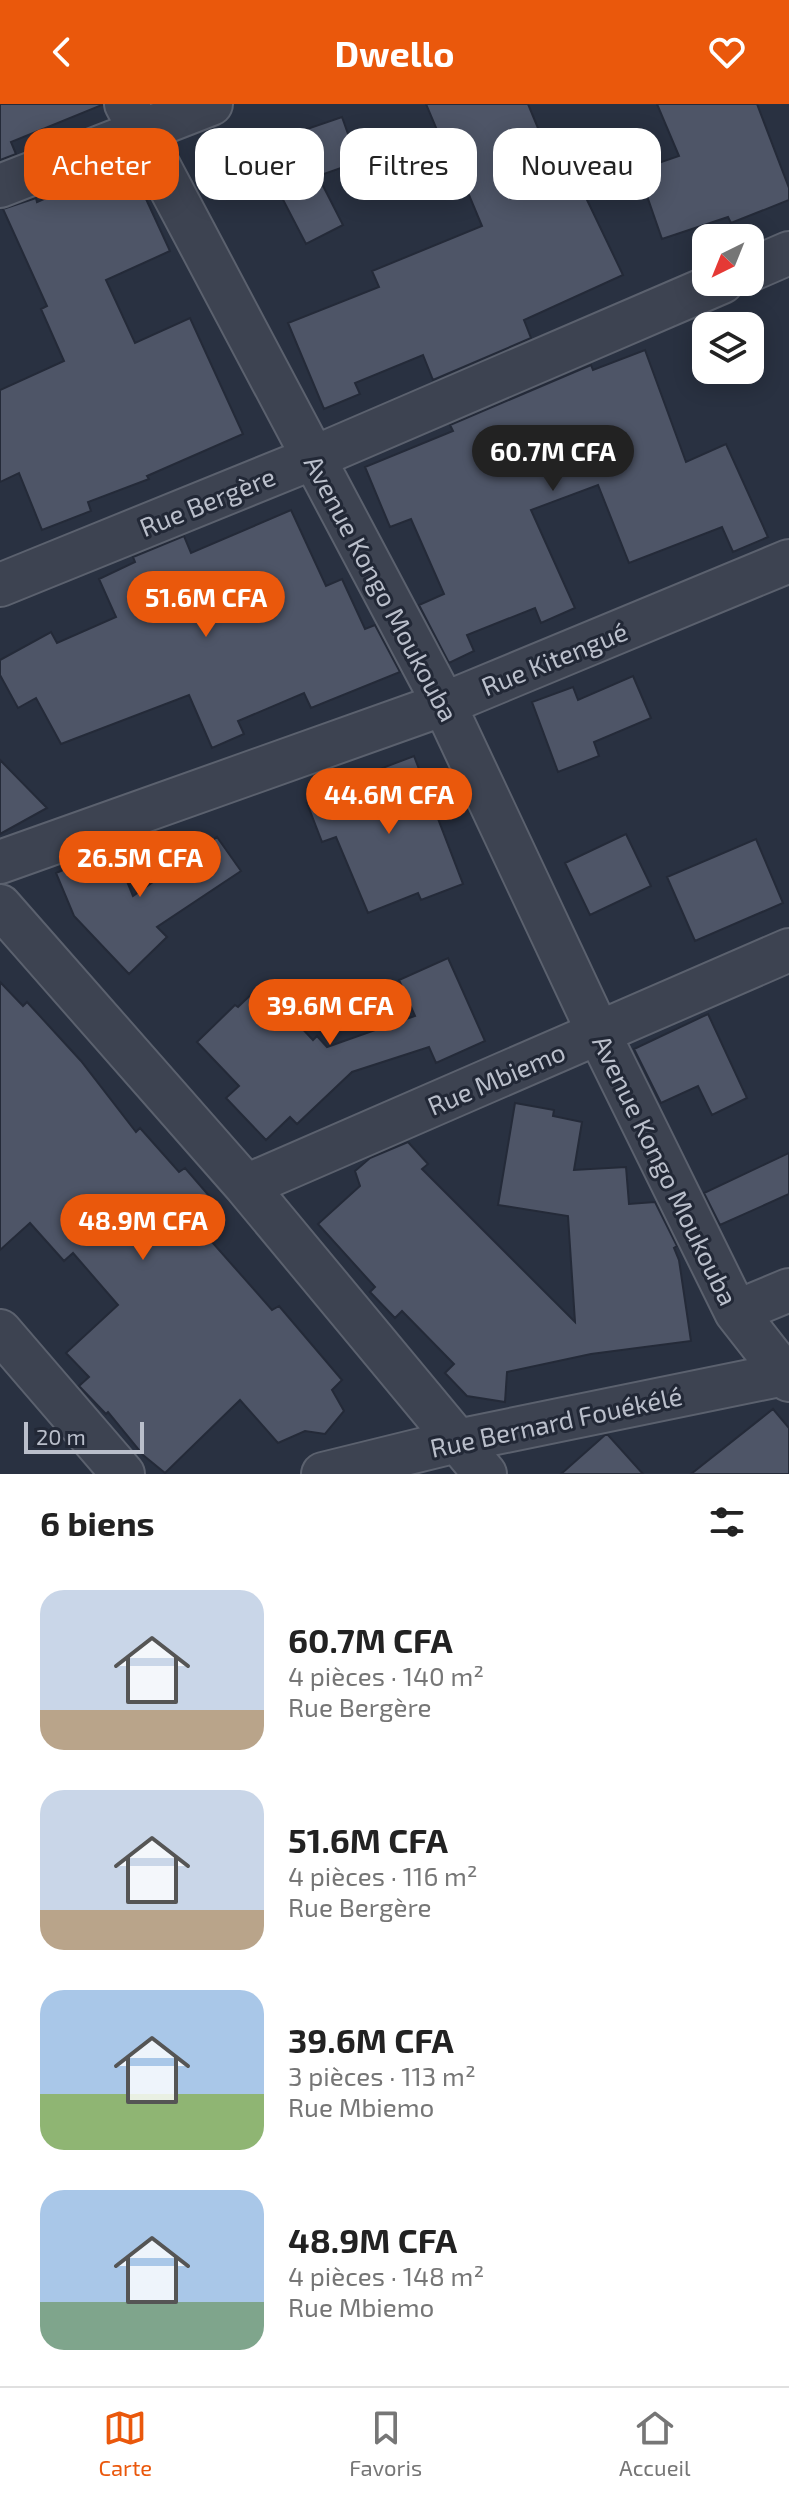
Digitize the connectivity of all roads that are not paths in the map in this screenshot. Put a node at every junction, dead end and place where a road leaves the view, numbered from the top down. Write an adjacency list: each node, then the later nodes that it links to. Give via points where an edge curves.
1 (211, 104): 2 (street)
2 (133, 118): 3 (street); 7 (street, Avenue Kongo Moukouba)
3 (0, 186)
4 (789, 253): 5 (street)
5 (764, 264)
6 (692, 295): 7 (street, Rue Bergère)
7 (313, 458): 9 (street, Rue Bergère); 10 (street, Avenue Kongo Moukouba)
8 (789, 561): 10 (street, Rue Kitengué)
9 (0, 585)
10 (444, 704): 11 (street, Rue Kitengué); 14 (street, Avenue Kongo Moukouba)
11 (0, 862)
12 (0, 906): 15 (street)
13 (789, 950): 14 (street, Rue Mbiemo)
14 (599, 1034): 15 (street, Rue Mbiemo); 17 (street, Avenue Kongo Moukouba)
15 (246, 1186): 20 (street)
16 (789, 1290): 17 (street)
17 (736, 1312): 19 (street, Avenue Kongo Moukouba)
18 (0, 1331): 21 (street)
19 (787, 1375): 20 (street, Rue Bernard Fouékélé)
20 (457, 1441): 22 (street, Rue Bernard Fouékélé); 23 (street)
21 (123, 1474)
22 (323, 1474)
23 (485, 1474)

